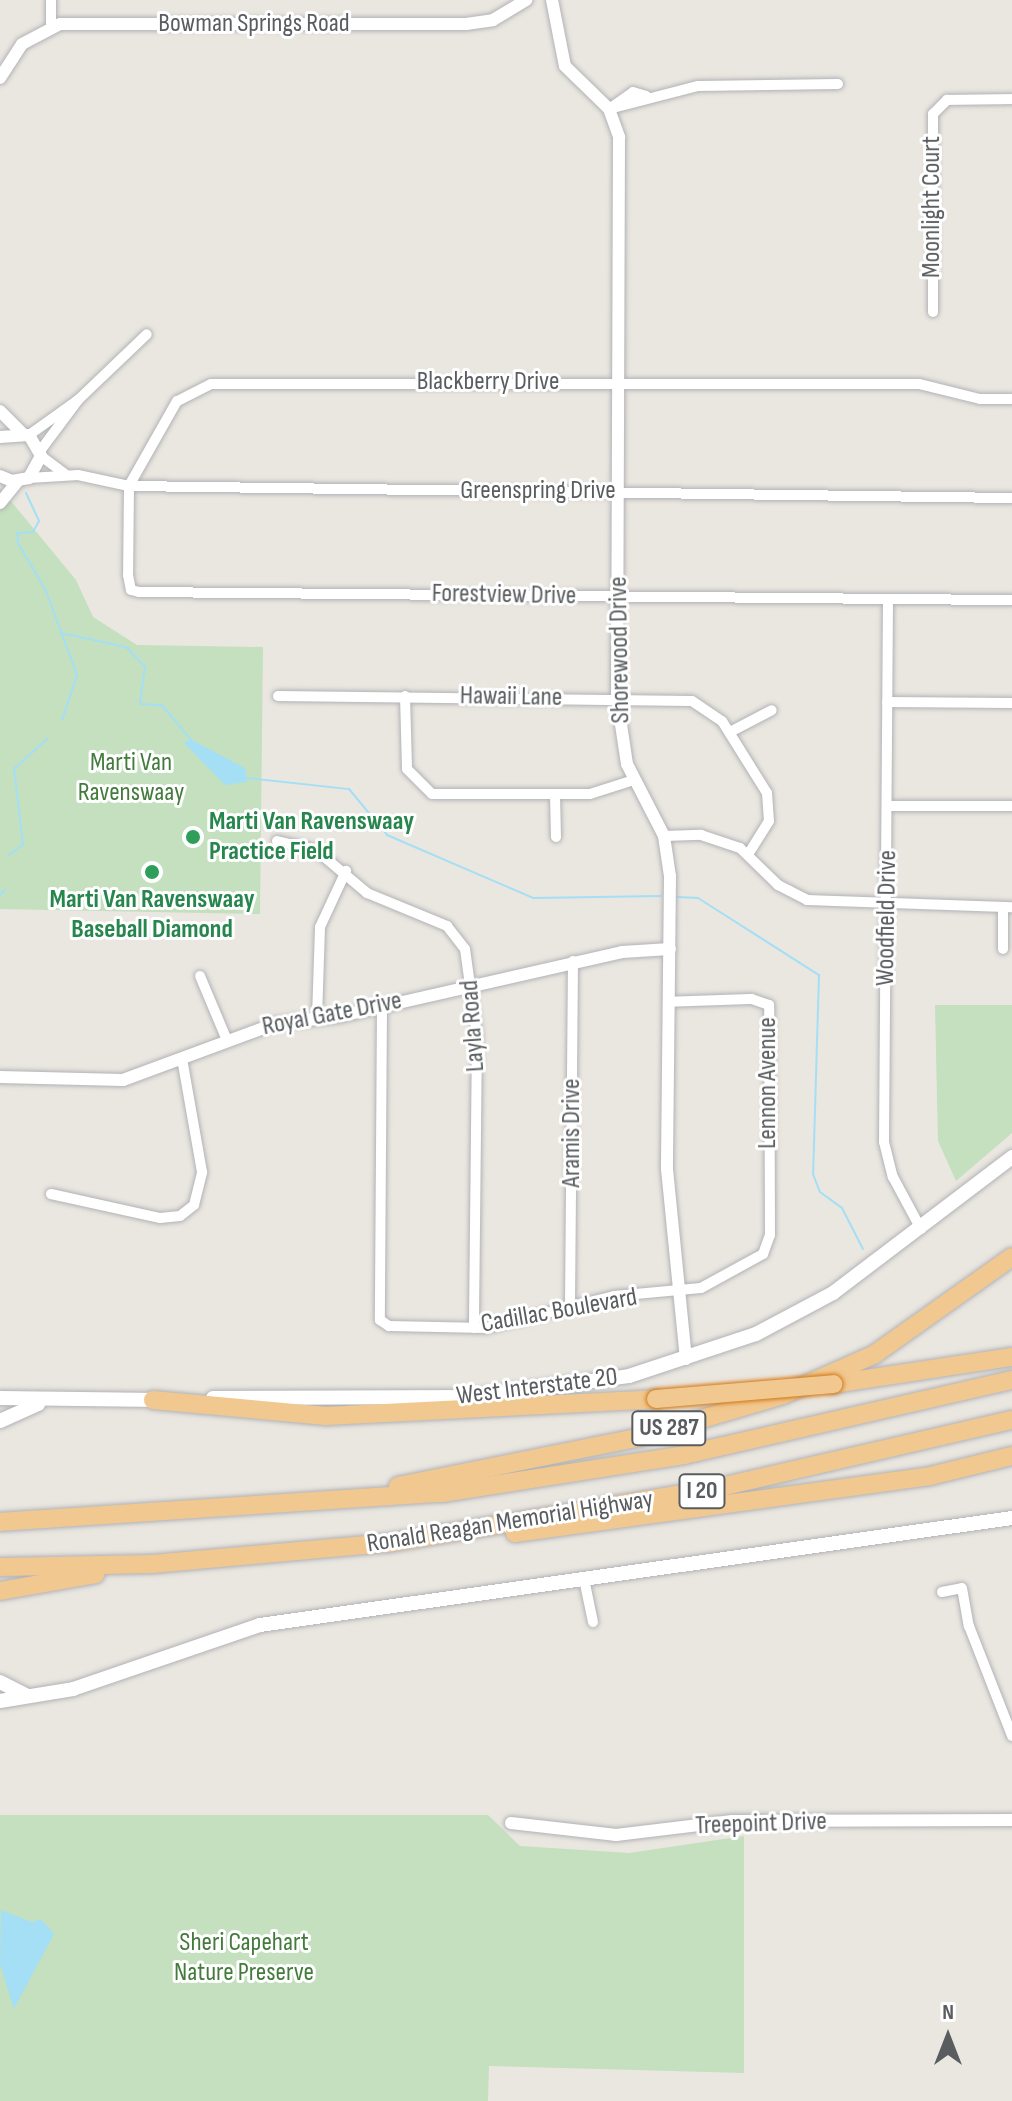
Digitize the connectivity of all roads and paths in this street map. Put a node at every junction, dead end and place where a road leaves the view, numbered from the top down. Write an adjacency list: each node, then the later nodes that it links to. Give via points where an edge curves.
1 (51, 0): 4 (street)
2 (526, 0): 4 (street, Bowman Springs Road, via 504,15 466,24)
3 (552, 0): 8 (street, via 565,66)
4 (51, 25): 5 (street, via 22,44)
5 (0, 78)
6 (838, 84): 8 (street, via 730,83 646,96)
7 (1012, 99): 9 (street, Moonlight Court, via 940,105 932,124)
8 (609, 109): 11 (street, Shorewood Drive, via 621,162)
9 (933, 312)
10 (147, 334): 13 (street)
11 (621, 381): 12 (street, Blackberry Drive, via 919,384 980,399); 21 (street, Blackberry Drive, via 211,384 177,401); 22 (street, Shorewood Drive)
12 (1012, 399)
13 (78, 400): 15 (street); 17 (street)
14 (0, 411): 15 (street)
15 (25, 434): 16 (street); 17 (street)
16 (0, 437)
17 (40, 453): 18 (street, Greenspring Drive); 20 (street)
18 (65, 474): 20 (street, Greenspring Drive); 21 (street, Greenspring Drive)
19 (0, 476): 20 (street)
20 (24, 479): 24 (street)
21 (129, 486): 22 (street, Greenspring Drive); 25 (street, Blackberry Drive, via 129,586)
22 (619, 490): 23 (street, Greenspring Drive); 26 (street, Shorewood Drive)
23 (1012, 498)
24 (0, 503)
25 (139, 592): 26 (street, Forestview Drive)
26 (618, 596): 27 (street, Forestview Drive); 31 (street, Shorewood Drive)
27 (888, 599): 28 (street, Forestview Drive); 32 (street, Woodfield Drive)
28 (1012, 600)
29 (278, 696): 30 (street, Hawaii Lane)
30 (405, 696): 31 (street, Hawaii Lane); 37 (street, via 407,769 424,789 443,795)
31 (617, 698): 35 (street, Hawaii Lane, via 692,701 709,708); 36 (street, Shorewood Drive)
32 (887, 702): 33 (street); 38 (street, Woodfield Drive)
33 (1012, 703)
34 (772, 710): 35 (street)
35 (730, 732): 43 (street, Hawaii Lane, via 762,782 770,811)
36 (634, 780): 37 (street, via 590,794); 40 (street, Shorewood Drive)
37 (555, 794): 41 (street)
38 (888, 806): 39 (street); 45 (street, Woodfield Drive)
39 (1012, 806)
40 (664, 836): 43 (street, via 721,840); 47 (street, Shorewood Drive)
41 (556, 837)
42 (277, 841): 44 (street, Layla Road, via 316,850)
43 (748, 855): 45 (street, via 778,885 807,900)
44 (346, 871): 51 (street, Layla Road, via 367,893 457,933); 54 (street, via 320,927)
45 (887, 905): 46 (street); 60 (street, Woodfield Drive, via 884,1142 893,1177)
46 (1008, 907): 48 (street)
47 (670, 949): 49 (street, Royal Gate Drive); 52 (street, Shorewood Drive)
48 (1003, 949)
49 (573, 961): 51 (street, Royal Gate Drive); 64 (street, Aramis Drive)
50 (200, 976): 55 (street)
51 (473, 985): 53 (street, Royal Gate Drive); 65 (street, Layla Road)
52 (668, 1002): 62 (street, Lennon Avenue, via 752,999 769,1005 770,1235); 63 (street, Shorewood Drive, via 667,1169)
53 (382, 1007): 54 (street, Royal Gate Drive); 65 (street, Cadillac Boulevard, via 380,1320 389,1326)
54 (317, 1018): 55 (street, Royal Gate Drive)
55 (226, 1038): 56 (street, Royal Gate Drive)
56 (182, 1059): 57 (street, Royal Gate Drive, via 123,1080); 59 (street, via 202,1172 194,1205 180,1216 160,1218)
57 (0, 1077)
58 (1012, 1157): 60 (main road, West Interstate 20)
59 (51, 1194)
60 (921, 1229): 67 (main road, West Interstate 20, via 793,1315)
61 (1012, 1257): 75 (highway, US 287, via 875,1354 783,1395 637,1438)
62 (759, 1259): 63 (street, Cadillac Boulevard, via 701,1288)
63 (678, 1292): 64 (street, Cadillac Boulevard); 67 (street, Shorewood Drive)
64 (570, 1305): 65 (street, Cadillac Boulevard, via 505,1326)
65 (474, 1328)
66 (1012, 1357): 71 (highway, bridge, via 833,1384 326,1416)
67 (686, 1359): 71 (main road, West Interstate 20, via 593,1384 507,1395)
68 (1012, 1380): 75 (highway, Ronald Reagan Memorial Highway / I 20, via 840,1422 607,1468 442,1493)
69 (0, 1398): 70 (main road, West Interstate 20)
70 (62, 1400): 71 (main road, West Interstate 20); 73 (main road, via 27,1406)
71 (153, 1400)
72 (1012, 1420): 78 (highway, Ronald Reagan Memorial Highway / I 20, via 712,1489)
73 (0, 1421)
74 (1012, 1456): 78 (highway, via 930,1476 556,1529)
75 (289, 1504): 77 (highway, Ronald Reagan Memorial Highway / I 20)
76 (1012, 1518): 81 (main road)
77 (0, 1522)
78 (389, 1543): 79 (highway, Ronald Reagan Memorial Highway / I 20)
79 (152, 1564): 80 (highway, Ronald Reagan Memorial Highway / I 20); 82 (highway)
80 (0, 1567)
81 (584, 1579): 84 (street); 86 (main road, via 239,1629 97,1681)
82 (0, 1591)
83 (942, 1592): 88 (street, via 962,1588 969,1626)
84 (593, 1622)
85 (0, 1682): 86 (main road)
86 (33, 1697): 87 (main road)
87 (0, 1701)
88 (1012, 1736)
89 (1012, 1820): 90 (street, Treepoint Drive, via 732,1821 616,1835)
90 (511, 1823)

